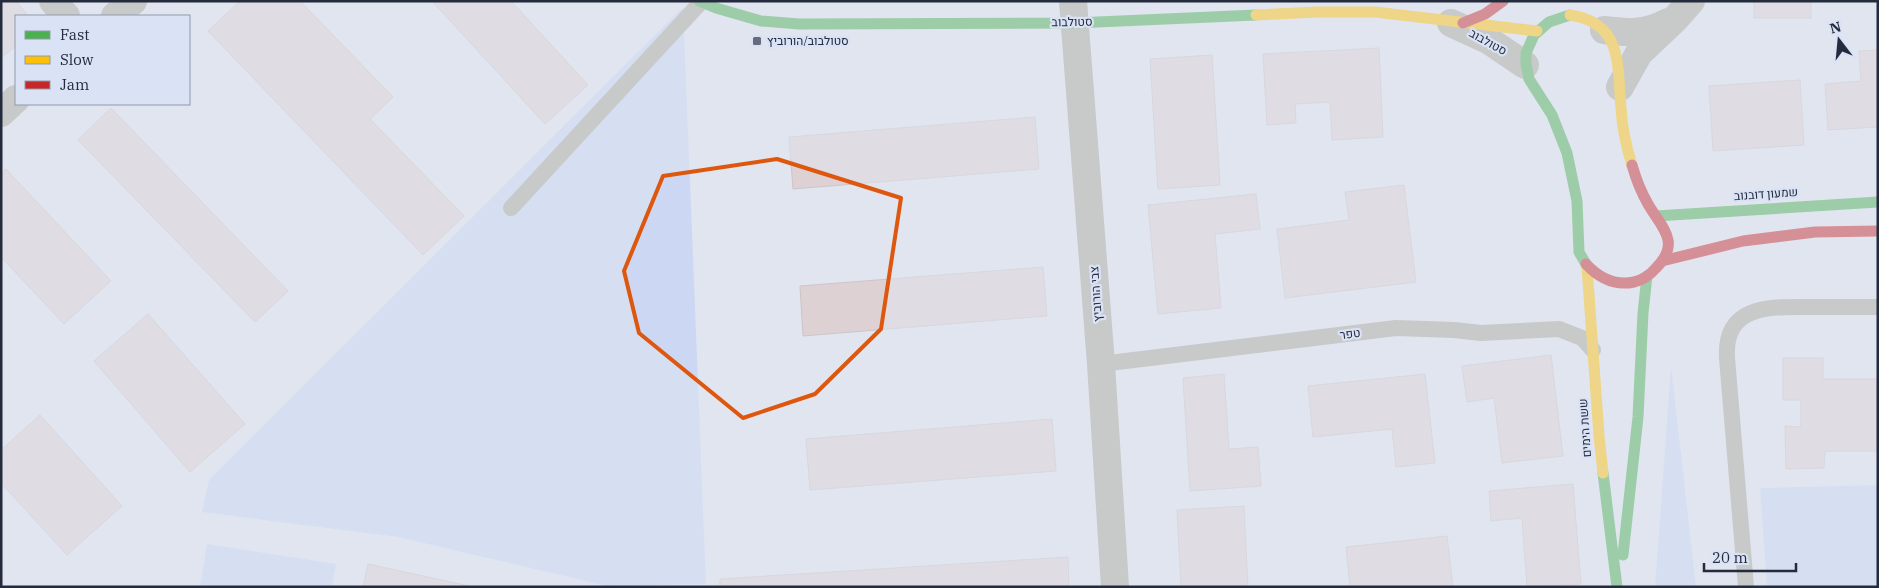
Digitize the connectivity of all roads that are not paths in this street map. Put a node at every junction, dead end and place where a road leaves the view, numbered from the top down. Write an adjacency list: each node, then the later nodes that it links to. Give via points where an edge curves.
1 (53, 1): 7 (street)
2 (133, 1): 8 (street)
3 (1503, 1): 10 (street, via 1485,14)
4 (700, 2): 6 (street, סטולבוב, via 761,21 800,24); 17 (lane)
5 (1684, 10): 9 (street, via 1661,26 1643,32 1629,33); 13 (street, via 1639,54)
6 (1074, 12): 10 (street, סטולבוב, via 1375,12); 25 (street, צבי הורוביץ)
7 (65, 15)
8 (116, 15)
9 (1593, 20): 11 (street, via 1552,15); 13 (street, via 1609,37 1616,55)
10 (1455, 22): 11 (street, סטולבוב); 12 (street, סטולבוב)
11 (1537, 31): 12 (street, via 1527,47)
12 (1525, 65): 21 (street, ששת הימים, via 1531,83 1559,130 1570,162 1577,196 1579,252)
13 (1620, 88): 18 (street, via 1621,118 1630,159 1648,205)
14 (15, 100): 15 (street)
15 (1, 113)
16 (1878, 202): 18 (street, שמעון דובנוב)
17 (511, 208)
18 (1656, 216): 20 (street, via 1664,226 1668,240)
19 (1878, 231): 20 (street, via 1815,232 1743,241)
20 (1662, 261): 22 (street)
21 (1587, 267): 22 (street, via 1612,282 1633,282); 24 (street, ששת הימים)
22 (1647, 276): 27 (street, ששת הימים, via 1638,417)
23 (1878, 307): 28 (lane, via 1764,308 1739,320 1730,333 1726,349)
24 (1593, 350): 25 (lane, טפר, via 1582,338 1559,329 1482,333 1396,328); 27 (street, ששת הימים, via 1603,483)
25 (1101, 364): 26 (street, צבי הורוביץ)
26 (1115, 587)
27 (1618, 587)
28 (1746, 587)

